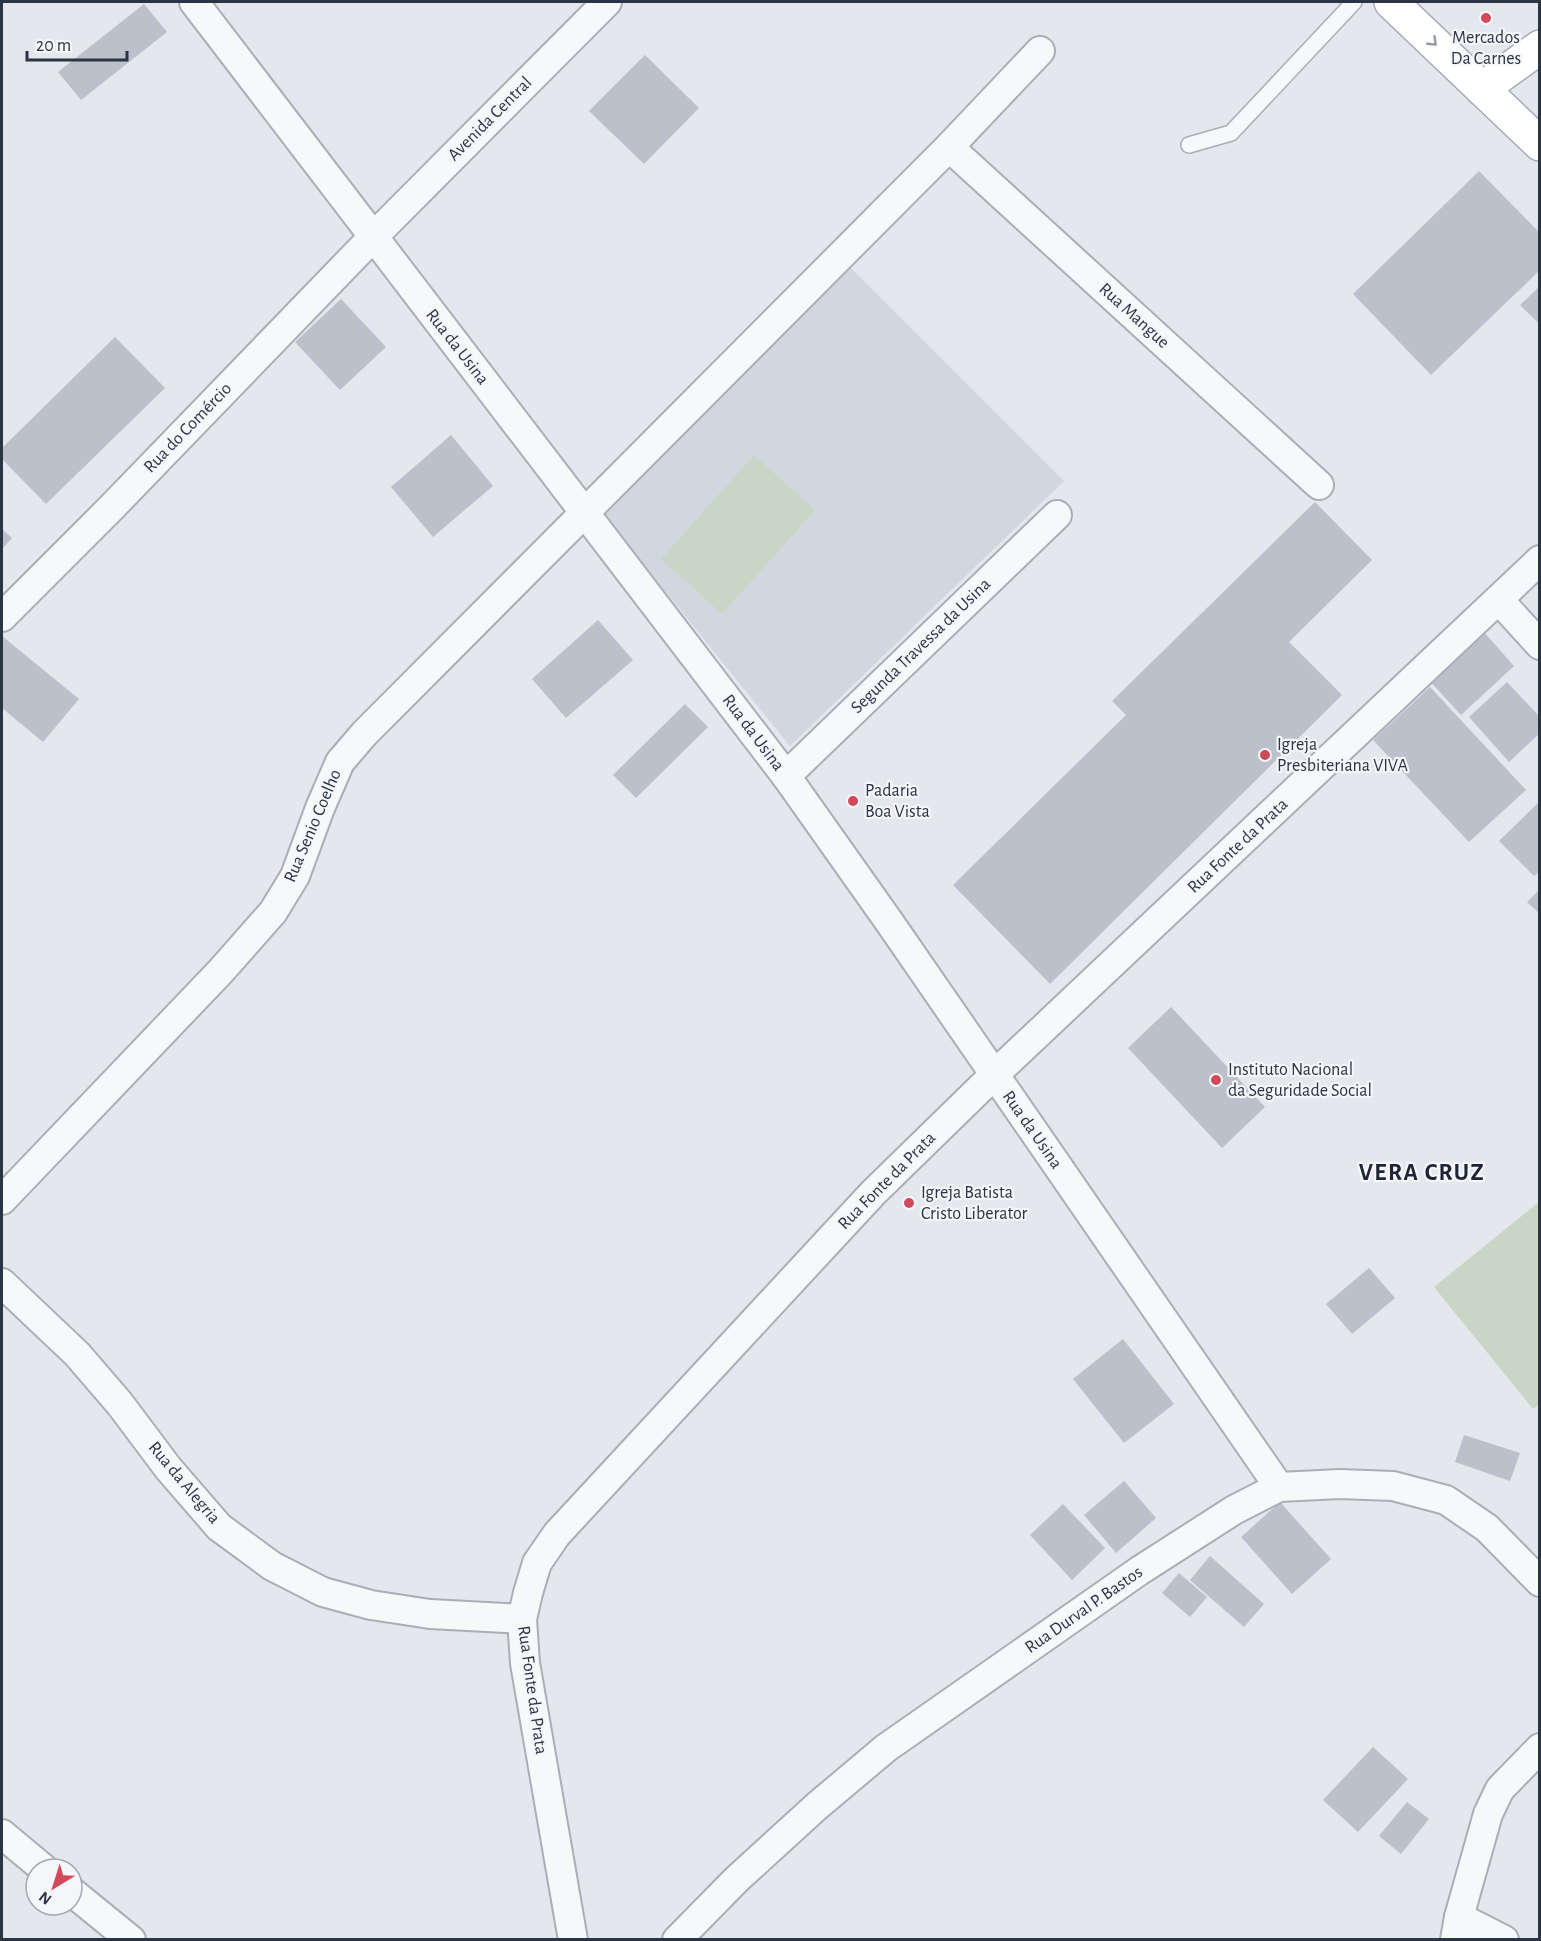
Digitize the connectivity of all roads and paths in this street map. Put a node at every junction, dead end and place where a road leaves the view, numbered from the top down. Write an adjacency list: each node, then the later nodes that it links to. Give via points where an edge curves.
1 (195, 2): 11 (street, Rua da Usina)
2 (607, 2): 11 (street, Avenida Central)
3 (1354, 2): 9 (lane, via 1231,133)
4 (1391, 2): 7 (main road, one-way to 7)
5 (1539, 47): 7 (main road)
6 (1040, 51): 10 (street, Rua Senio Coelho)
7 (1482, 89): 8 (main road)
8 (1539, 144)
9 (1190, 145)
10 (949, 147): 12 (street, Rua Mangue); 13 (street, Rua Senio Coelho)
11 (373, 237): 13 (street, Rua da Usina); 17 (street, Rua do Comércio)
12 (1319, 485)
13 (584, 512): 19 (street, Rua da Usina); 21 (street, Rua Senio Coelho, via 340,762 295,876 273,912)
14 (1057, 515): 19 (street, Segunda Travessa da Usina)
15 (1539, 560): 16 (street, Rua Fonte da Prata)
16 (1499, 600): 18 (street); 20 (street, Rua Fonte da Prata)
17 (2, 616)
18 (1539, 645)
19 (786, 776): 20 (street, Rua da Usina)
20 (994, 1075): 23 (street, Rua da Usina); 25 (street, Rua Fonte da Prata, via 873,1193 556,1534 537,1563)
21 (2, 1200)
22 (2, 1283): 25 (street, Rua da Alegria, via 77,1354 219,1527 272,1566 323,1592 371,1605 430,1614)
23 (1279, 1487): 24 (street, Rua Durval P. Bastos, via 1393,1486 1446,1500 1487,1528); 33 (street, Rua Durval P. Bastos, via 1234,1510 1139,1571 886,1748 737,1879)
24 (1539, 1582)
25 (522, 1618): 32 (street, Rua Fonte da Prata, via 525,1663)
26 (1539, 1748): 30 (street, via 1500,1790 1488,1814)
27 (2, 1834): 28 (street)
28 (30, 1857)
29 (84, 1902): 31 (street)
30 (1457, 1928): 34 (street)
31 (131, 1940)
32 (573, 1940)
33 (677, 1940)
34 (1504, 1940)

